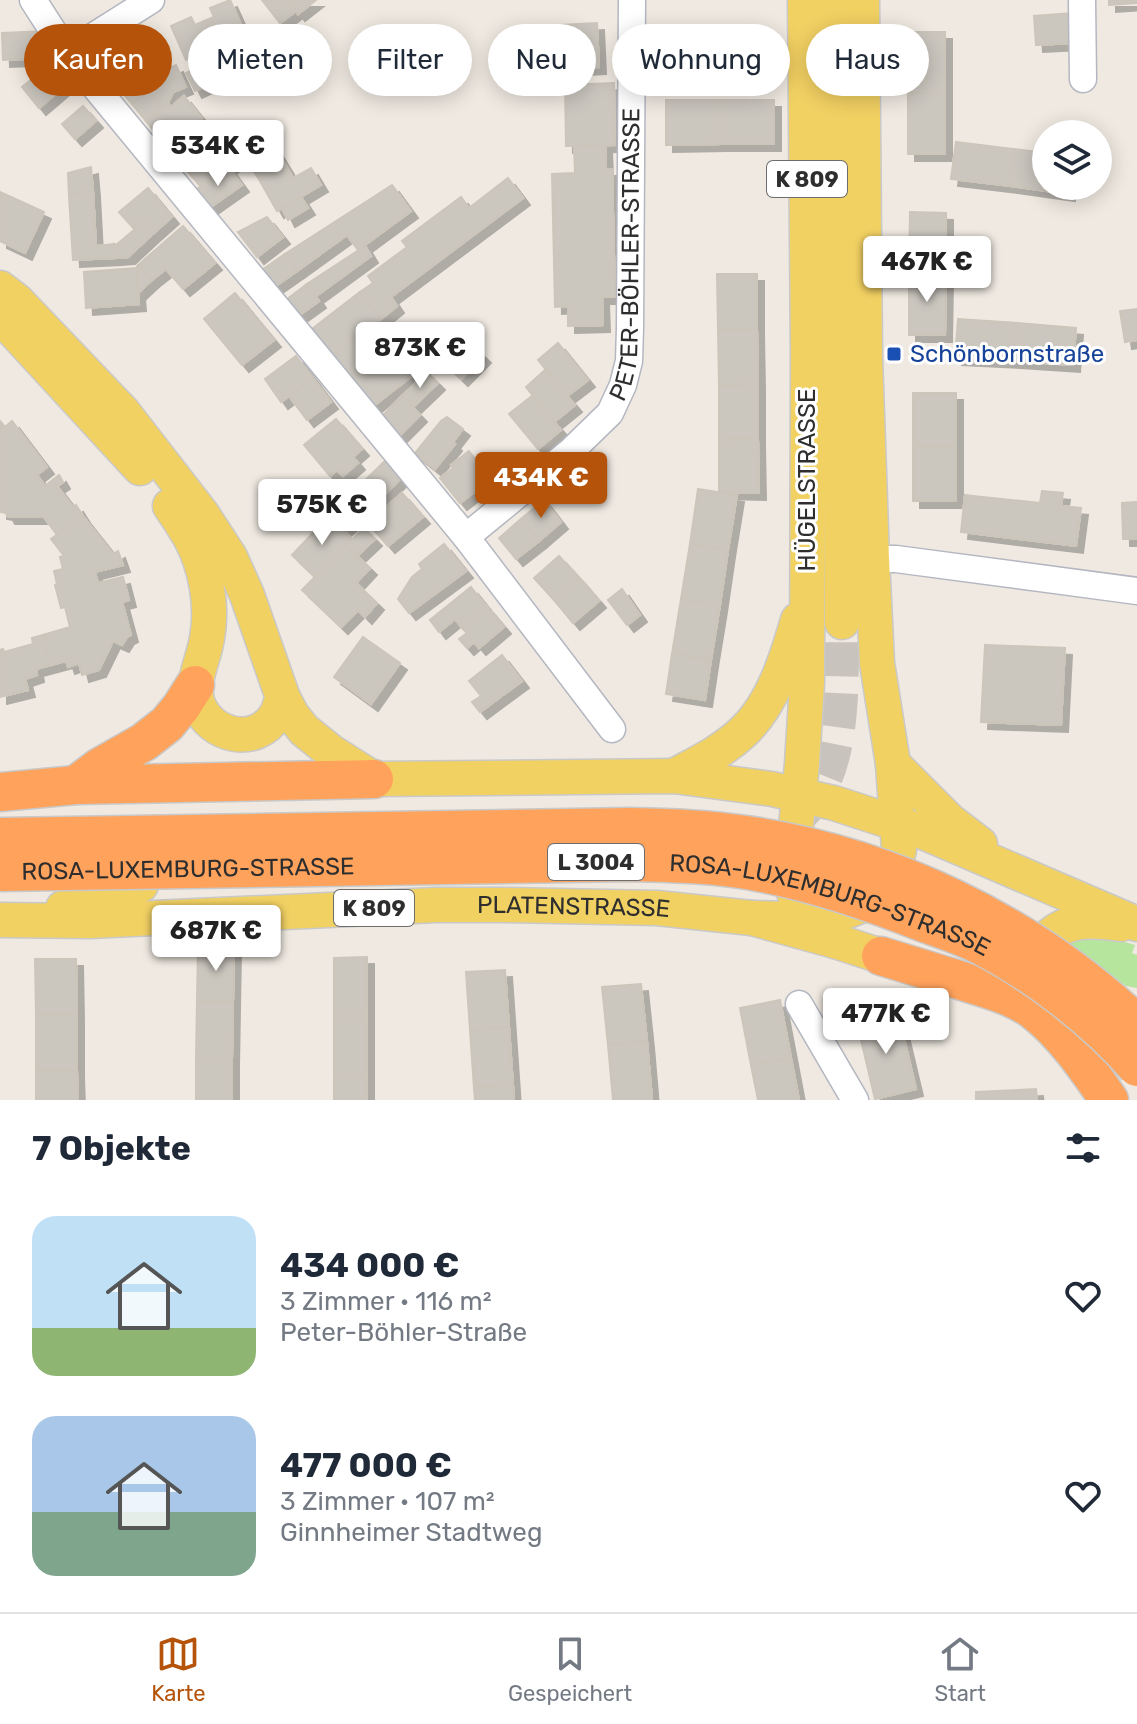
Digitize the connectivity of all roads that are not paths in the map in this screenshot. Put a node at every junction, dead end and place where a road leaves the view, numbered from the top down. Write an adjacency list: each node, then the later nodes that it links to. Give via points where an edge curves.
1 (33, 0): 8 (street)
2 (151, 0): 9 (street)
3 (632, 0): 14 (street, PETER-BÖHLER-STRASSE, via 630,328 623,385 610,413 571,451)
4 (805, 0): 16 (main road, HÜGELSTRASSE / K 809)
5 (837, 0): 18 (main road, K 809)
6 (862, 0): 15 (main road, K 809)
7 (1082, 0): 10 (street)
8 (48, 24)
9 (113, 24)
10 (1083, 79)
11 (102, 96): 14 (street)
12 (0, 288): 20 (main road, via 123,412 202,514 230,557)
13 (0, 321): 19 (main road, via 128,453 192,539 208,591 210,618)
14 (466, 537): 21 (street)
15 (872, 559): 17 (street); 22 (main road, K 809, via 877,663)
16 (807, 589): 23 (main road, K 809, via 790,648 760,712 730,743); 27 (main road, HÜGELSTRASSE)
17 (1137, 591)
18 (842, 622)
19 (195, 685): 20 (main road, via 202,713 229,735 259,730 275,716); 25 (highway, via 167,724)
20 (283, 698): 24 (main road, via 304,730)
21 (612, 729)
22 (893, 764): 28 (main road, K 809); 30 (main road, via 950,821)
23 (674, 776): 24 (main road, K 809); 27 (main road)
24 (374, 779): 25 (highway)
25 (76, 785): 26 (highway)
26 (0, 792)
27 (800, 794): 28 (main road); 33 (main road, HÜGELSTRASSE, via 791,879 792,893)
28 (897, 823): 30 (main road); 33 (main road, K 809, via 899,850 881,891 845,912)
29 (0, 837): 42 (highway, ROSA-LUXEMBURG-STRASSE / L 3004, bridge, via 630,827 745,834 817,849 940,892 1038,944)
30 (1015, 871): 36 (main road)
31 (0, 872): 43 (highway, ROSA-LUXEMBURG-STRASSE / L 3004, bridge, via 630,862 756,872 863,899 977,944 1084,1016)
32 (141, 885): 35 (main road, K 809)
33 (807, 917): 34 (main road, K 809); 37 (main road, HÜGELSTRASSE)
34 (752, 918): 35 (main road, PLATENSTRASSE / K 809, via 657,908 436,905); 37 (main road, PLATENSTRASSE)
35 (6, 920)
36 (1137, 925): 39 (main road, via 1083,922 1054,930 1030,963)
37 (835, 941): 38 (main road, PLATENSTRASSE)
38 (881, 956): 39 (highway, via 1008,997)
39 (1028, 995): 41 (street); 45 (highway)
40 (799, 1004): 44 (street)
41 (1137, 1006)
42 (1137, 1024)
43 (1137, 1067)
44 (855, 1100)
45 (1109, 1100)

